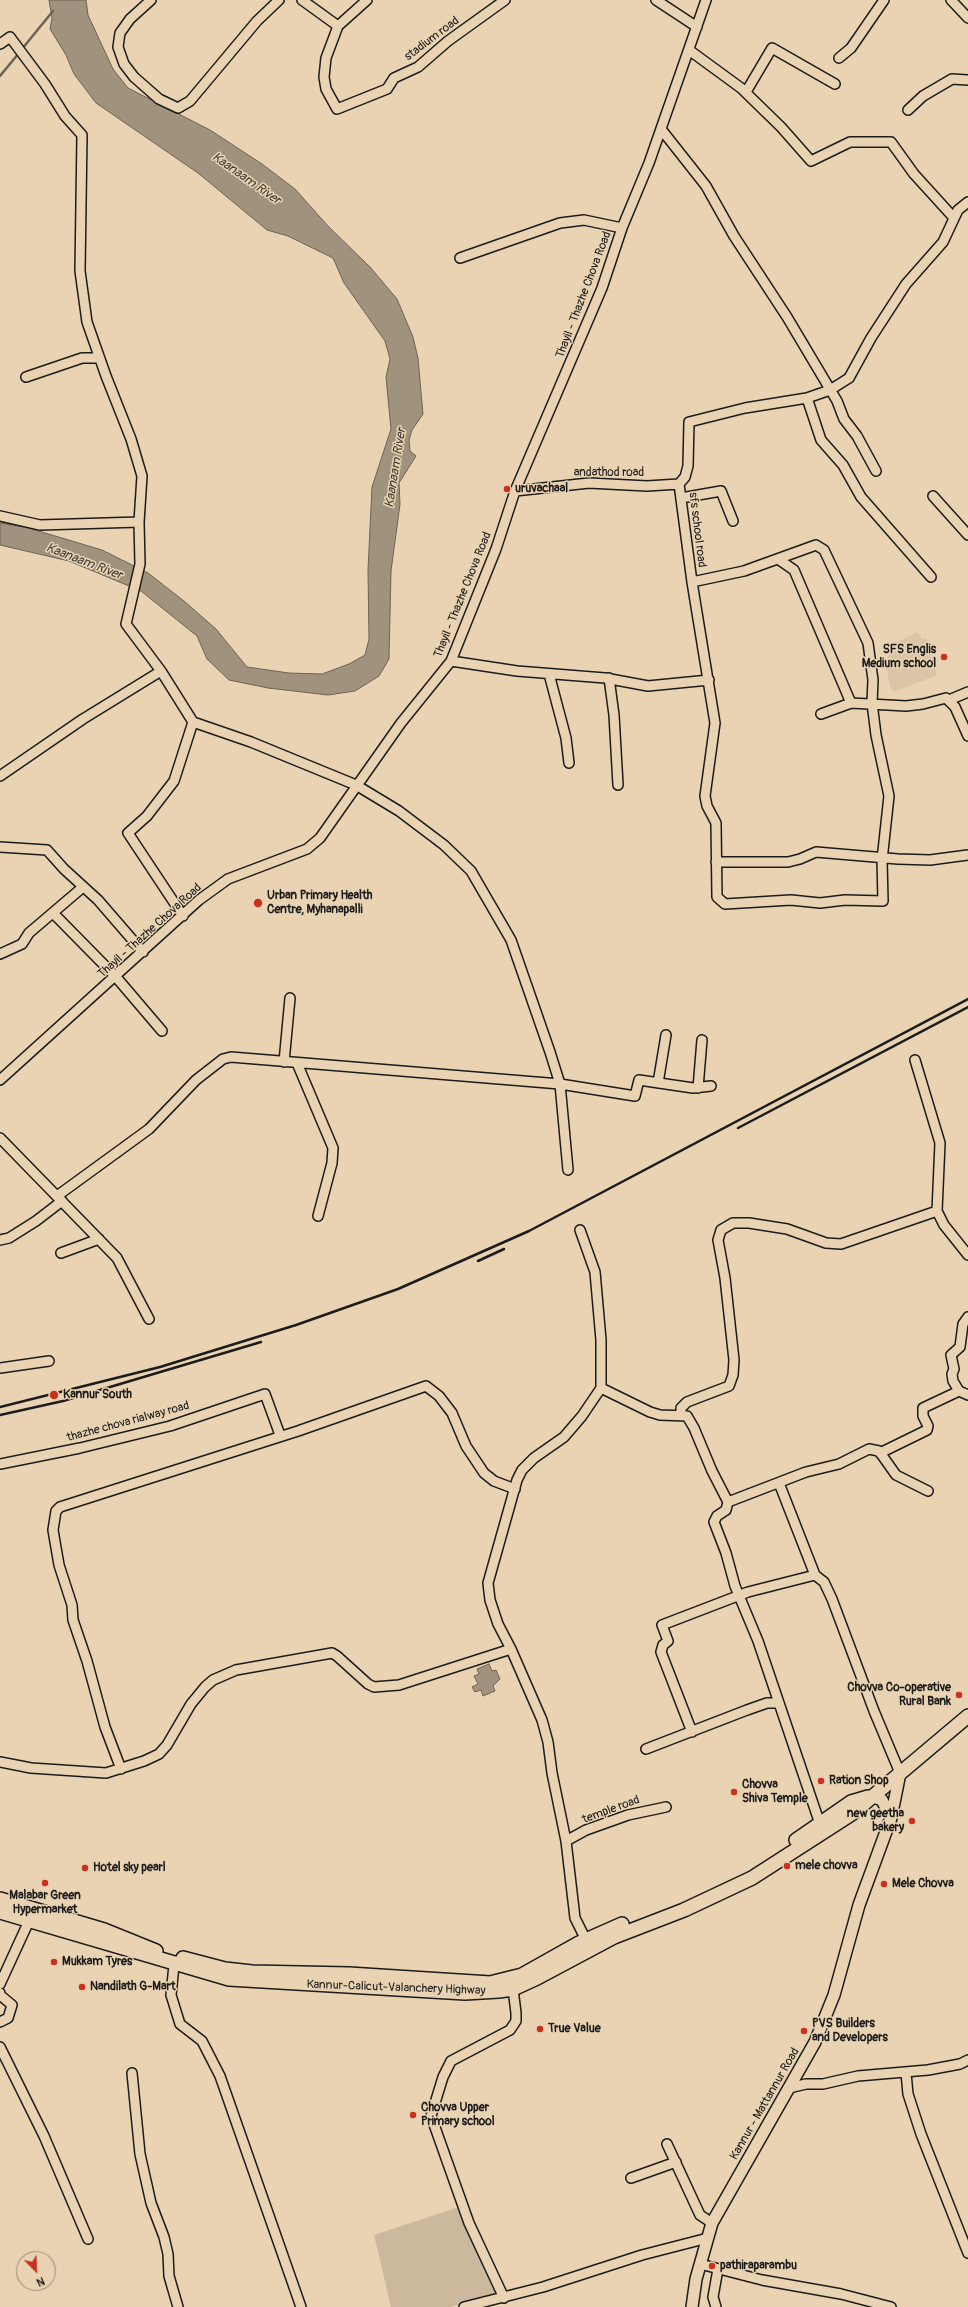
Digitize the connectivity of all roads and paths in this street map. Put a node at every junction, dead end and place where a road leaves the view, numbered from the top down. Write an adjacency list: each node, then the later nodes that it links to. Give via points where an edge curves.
1 (151, 0): 2 (street, via 130,19 120,33 118,47 134,77 159,99 178,108 190,101 257,21)
2 (279, 0)
3 (302, 0): 11 (street)
4 (367, 0): 11 (street, stadium road)
5 (505, 0): 11 (street, stadium road, via 448,41 418,67 394,78 388,89 337,109 326,89 324,77 326,58)
6 (656, 0): 12 (street)
7 (706, 0): 12 (street, Thayil - Thazhe Chova Road)
8 (884, 0): 15 (street, via 851,48)
9 (951, 0): 10 (street)
10 (968, 18)
11 (338, 26)
12 (697, 27): 14 (street, Thayil - Thazhe Chova Road)
13 (0, 44): 25 (street, via 10,37 65,116 82,135 80,271 87,322)
14 (689, 50): 18 (street); 20 (street, Thayil - Thazhe Chova Road)
15 (839, 58)
16 (968, 80): 19 (street, via 952,79 923,96)
17 (835, 84): 18 (street, via 772,48)
18 (746, 92): 22 (street, via 781,126 811,161 850,142 891,142 914,174)
19 (908, 110)
20 (661, 129): 23 (street, Thayil - Thazhe Chova Road); 27 (street, via 706,186 734,236 787,317)
21 (968, 202): 22 (street, via 958,210)
22 (954, 218): 27 (street, via 943,242 906,284 849,378)
23 (622, 228): 24 (street, via 584,220 560,223); 31 (street, Thayil - Thazhe Chova Road, via 602,288)
24 (460, 258)
25 (99, 358): 26 (street, via 82,358); 36 (street, via 132,439 142,476)
26 (26, 377)
27 (830, 390): 28 (street); 29 (street, via 838,401 844,419 857,436)
28 (807, 398): 30 (street, sfs school road, via 745,408 689,422 688,466 685,477); 40 (street, via 820,440 843,465 861,497)
29 (876, 471)
30 (679, 484): 31 (street, andathod road, via 647,486 589,483); 33 (street, sfs school road)
31 (515, 491): 42 (street, Thayil - Thazhe Chova Road, via 496,548)
32 (933, 496): 37 (street)
33 (681, 498): 35 (street, via 721,491); 41 (street, sfs school road)
34 (0, 516): 36 (street, via 40,524)
35 (733, 521)
36 (139, 522): 43 (street, via 140,564 126,624)
37 (965, 525): 38 (street)
38 (968, 535)
39 (778, 559): 41 (street, sfs school road, via 744,571); 49 (street, via 794,570); 50 (street, sfs school road, via 816,545 824,550 868,643 873,680)
40 (931, 577)
41 (692, 582): 46 (street)
42 (451, 661): 44 (street); 57 (street, Thayil - Thazhe Chova Road)
43 (161, 671): 52 (street); 55 (street, via 83,719)
44 (549, 674): 45 (street); 54 (street, via 566,738)
45 (609, 678): 46 (street, via 648,686); 56 (street)
46 (708, 680): 61 (street, via 715,723 705,796 716,823)
47 (968, 692): 48 (street)
48 (949, 700): 50 (street, via 946,698 906,706); 53 (street, via 955,707)
49 (851, 703): 50 (street); 51 (street)
50 (872, 703): 60 (street, via 889,796)
51 (821, 714)
52 (193, 722): 57 (street, via 251,742); 64 (street, via 174,781 147,816 128,833)
53 (968, 736)
54 (569, 763)
55 (0, 776)
56 (618, 784)
57 (356, 785): 64 (street, Thayil - Thazhe Chova Road, via 320,838 307,849 228,879); 77 (street, via 444,845 471,871 511,940)
58 (0, 846): 62 (street, via 47,850)
59 (968, 855): 60 (street, via 930,860)
60 (882, 857): 61 (street, via 816,852 800,860 788,862); 61 (street, via 883,901 845,900 820,903 791,900 724,904 717,897)
61 (716, 862)
62 (83, 887): 63 (street); 65 (street, via 98,900)
63 (53, 913): 66 (street, via 29,933 22,944); 67 (street)
64 (183, 916): 65 (street, Thayil - Thazhe Chova Road)
65 (143, 952): 67 (street, Thayil - Thazhe Chova Road)
66 (0, 954)
67 (116, 977): 69 (street); 75 (street, Thayil - Thazhe Chova Road)
68 (290, 998): 73 (street)
69 (162, 1031)
70 (666, 1035): 76 (street)
71 (702, 1040): 79 (street)
72 (915, 1060): 83 (street, via 940,1143)
73 (284, 1062): 74 (street); 82 (street, via 231,1057 223,1059 196,1080 149,1128)
74 (297, 1064): 77 (street); 84 (street, via 333,1148 332,1163)
75 (0, 1080)
76 (658, 1083): 77 (street, via 639,1080 635,1096); 79 (street)
77 (560, 1084): 81 (street)
78 (711, 1086): 79 (street)
79 (698, 1088)
80 (0, 1138): 82 (street)
81 (568, 1170)
82 (60, 1199): 86 (street); 87 (street, via 36,1221 9,1238)
83 (937, 1211): 89 (street, via 944,1226); 97 (street, via 841,1244 826,1243 787,1229 749,1223 733,1223 721,1230 718,1240 725,1278 734,1360 733,1375 729,1386 687,1402 681,1408)
84 (318, 1216)
85 (580, 1230): 94 (street, via 595,1272 601,1340)
86 (99, 1239): 88 (street); 91 (street, via 117,1258)
87 (0, 1240)
88 (61, 1253)
89 (968, 1255)
90 (968, 1317): 95 (street, via 963,1324 960,1347 951,1355 953,1381)
91 (148, 1319)
92 (49, 1360): 93 (street)
93 (0, 1368)
94 (601, 1388): 97 (street, via 650,1412 660,1415); 102 (street, via 564,1437 534,1458 522,1470)
95 (959, 1391): 96 (street); 99 (street, via 923,1408 923,1416 928,1426 926,1430)
96 (968, 1395)
97 (681, 1415): 104 (street, via 690,1421)
98 (280, 1436): 100 (street, thazhe chova rialway road, via 265,1394 170,1426); 102 (street, via 426,1386 452,1413 466,1446 484,1473 494,1481); 113 (street, via 87,1498 56,1511 53,1530 72,1605 73,1620 105,1727)
99 (880, 1453): 101 (street, via 869,1449 839,1464 806,1472); 103 (street, via 896,1475)
100 (0, 1464)
101 (779, 1483): 104 (street); 105 (street)
102 (515, 1489): 107 (street, via 488,1583 490,1600 498,1624)
103 (928, 1491)
104 (728, 1502): 106 (street, via 726,1510 717,1516 714,1522)
105 (815, 1575): 106 (street); 114 (street, via 824,1582 832,1599)
106 (739, 1595): 108 (street, via 758,1641); 110 (street, via 662,1625 668,1641 663,1645 661,1652)
107 (511, 1649): 113 (street, via 399,1685 374,1687 332,1653 236,1670 213,1680 205,1687 190,1704 167,1745 159,1754); 119 (street, via 542,1720)
108 (778, 1703): 110 (street, via 767,1703); 118 (street)
109 (968, 1716): 114 (highway, Kannur-Calicut-Valanchery Highway)
110 (692, 1732): 111 (street)
111 (646, 1749)
112 (0, 1762): 113 (street, via 84,1773 106,1773)
113 (121, 1769)
114 (900, 1773): 115 (highway, Kannur-Calicut-Valanchery Highway); 117 (main road, Kannur - Mattannur Road)
115 (871, 1796): 117 (main road, via 882,1800); 118 (highway, Kannur-Calicut-Valanchery Highway, via 853,1813)
116 (666, 1807): 119 (street, temple road, via 628,1815 595,1826)
117 (891, 1818): 133 (main road, Kannur - Mattannur Road, via 858,1911 834,1995 815,2042)
118 (822, 1829): 123 (highway, Kannur-Calicut-Valanchery Highway, via 752,1878 614,1937)
119 (566, 1841): 123 (street, via 575,1918)
120 (0, 1899): 123 (highway, Kannur-Calicut-Valanchery Highway, via 104,1930 157,1952 225,1969 252,1972 349,1974 490,1983 522,1974)
121 (0, 1912): 122 (highway, Kannur-Calicut-Valanchery Highway)
122 (29, 1921): 124 (highway, Kannur-Calicut-Valanchery Highway); 125 (street)
123 (588, 1944): 126 (highway, Kannur-Calicut-Valanchery Highway, via 537,1978)
124 (174, 1964): 126 (highway, Kannur-Calicut-Valanchery Highway, via 229,1979 277,1984 465,1993); 145 (street, via 171,1995 180,2024 202,2041 220,2076)
125 (0, 1984)
126 (513, 1989): 143 (street, via 516,2021 510,2030 451,2061 442,2077 431,2116 469,2223)
127 (0, 1993): 128 (street, via 12,2005 8,2018)
128 (0, 2022)
129 (0, 2047): 139 (street, via 44,2136)
130 (968, 2060): 132 (street, via 960,2064)
131 (132, 2073): 144 (street, via 140,2154 151,2203 164,2237 169,2276)
132 (906, 2073): 133 (street, via 858,2076); 140 (street, via 908,2094 921,2134)
133 (789, 2088): 137 (main road, Kannur - Mattannur Road)
134 (667, 2144): 135 (street)
135 (676, 2162): 136 (street); 137 (street, via 700,2215)
136 (631, 2178)
137 (712, 2222): 138 (main road, Kannur - Mattannur Road)
138 (708, 2238): 141 (main road, Kannur - Mattannur Road); 143 (street, via 642,2255)
139 (88, 2239)
140 (968, 2253)
141 (700, 2264): 142 (street); 147 (main road, Kannur - Mattannur Road)
142 (718, 2269): 148 (street, via 713,2297); 149 (street)
143 (504, 2298): 146 (street)
144 (178, 2307)
145 (301, 2307)
146 (465, 2307)
147 (692, 2307)
148 (716, 2307)
149 (891, 2307)

